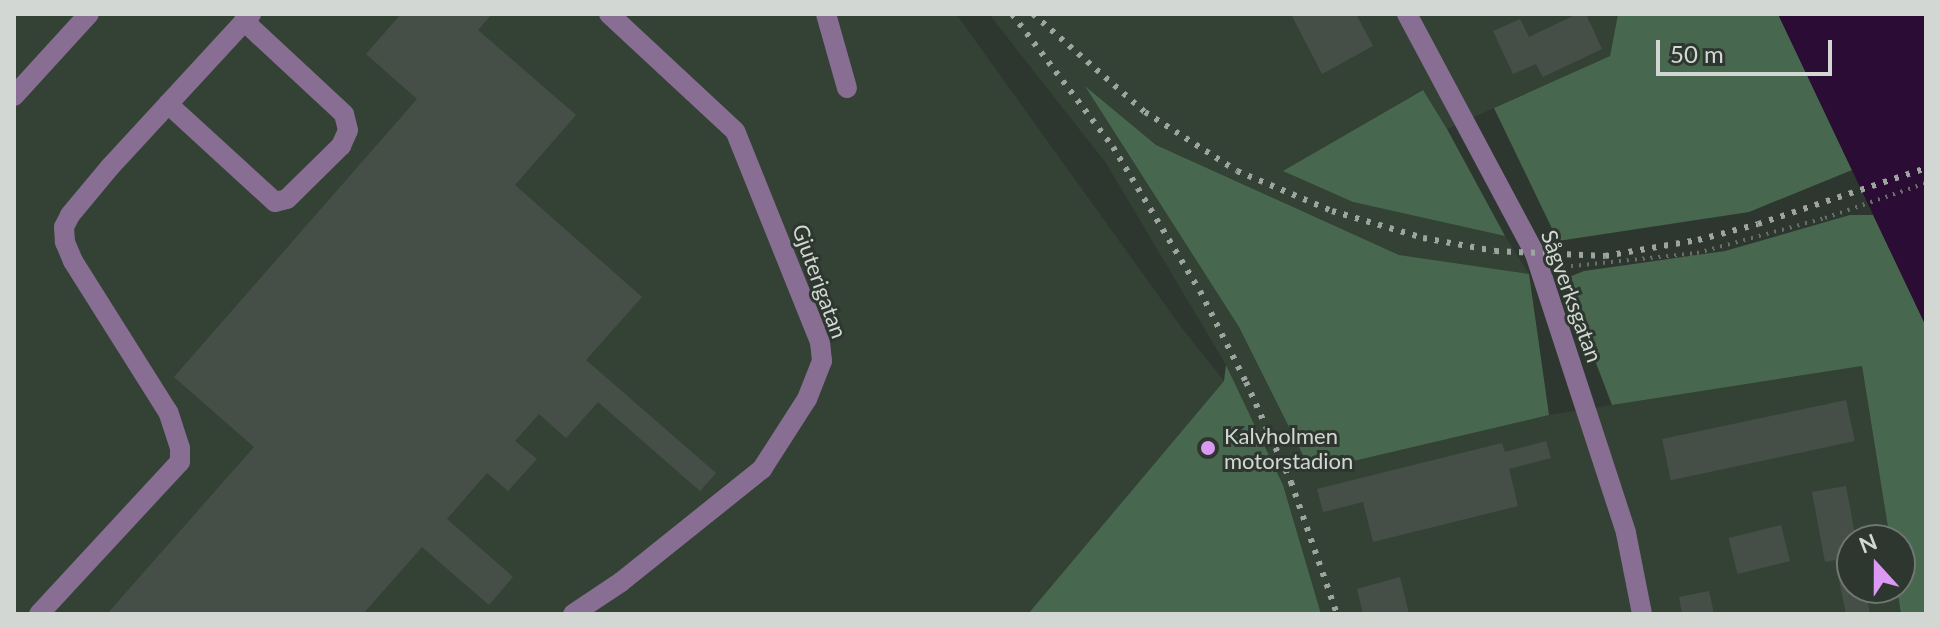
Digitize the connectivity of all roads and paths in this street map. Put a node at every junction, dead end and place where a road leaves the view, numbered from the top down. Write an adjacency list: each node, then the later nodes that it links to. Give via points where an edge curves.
1 (89, 14): 7 (street)
2 (609, 14): 12 (street, Gjuterigatan, via 735,131 820,342 822,361 807,399 762,469)
3 (826, 14): 6 (street)
4 (1407, 14): 10 (street, Sågverksgatan)
5 (248, 18): 8 (street); 8 (street, via 344,114 348,130 341,146 287,199 275,202)
6 (847, 88)
7 (14, 96)
8 (168, 104): 11 (street, via 64,227 73,261 168,412 180,462)
9 (1926, 183): 10 (path, via 1697,253)
10 (1540, 268): 13 (street, Sågverksgatan, via 1626,533)
11 (39, 614)
12 (573, 614)
13 (1642, 614)

